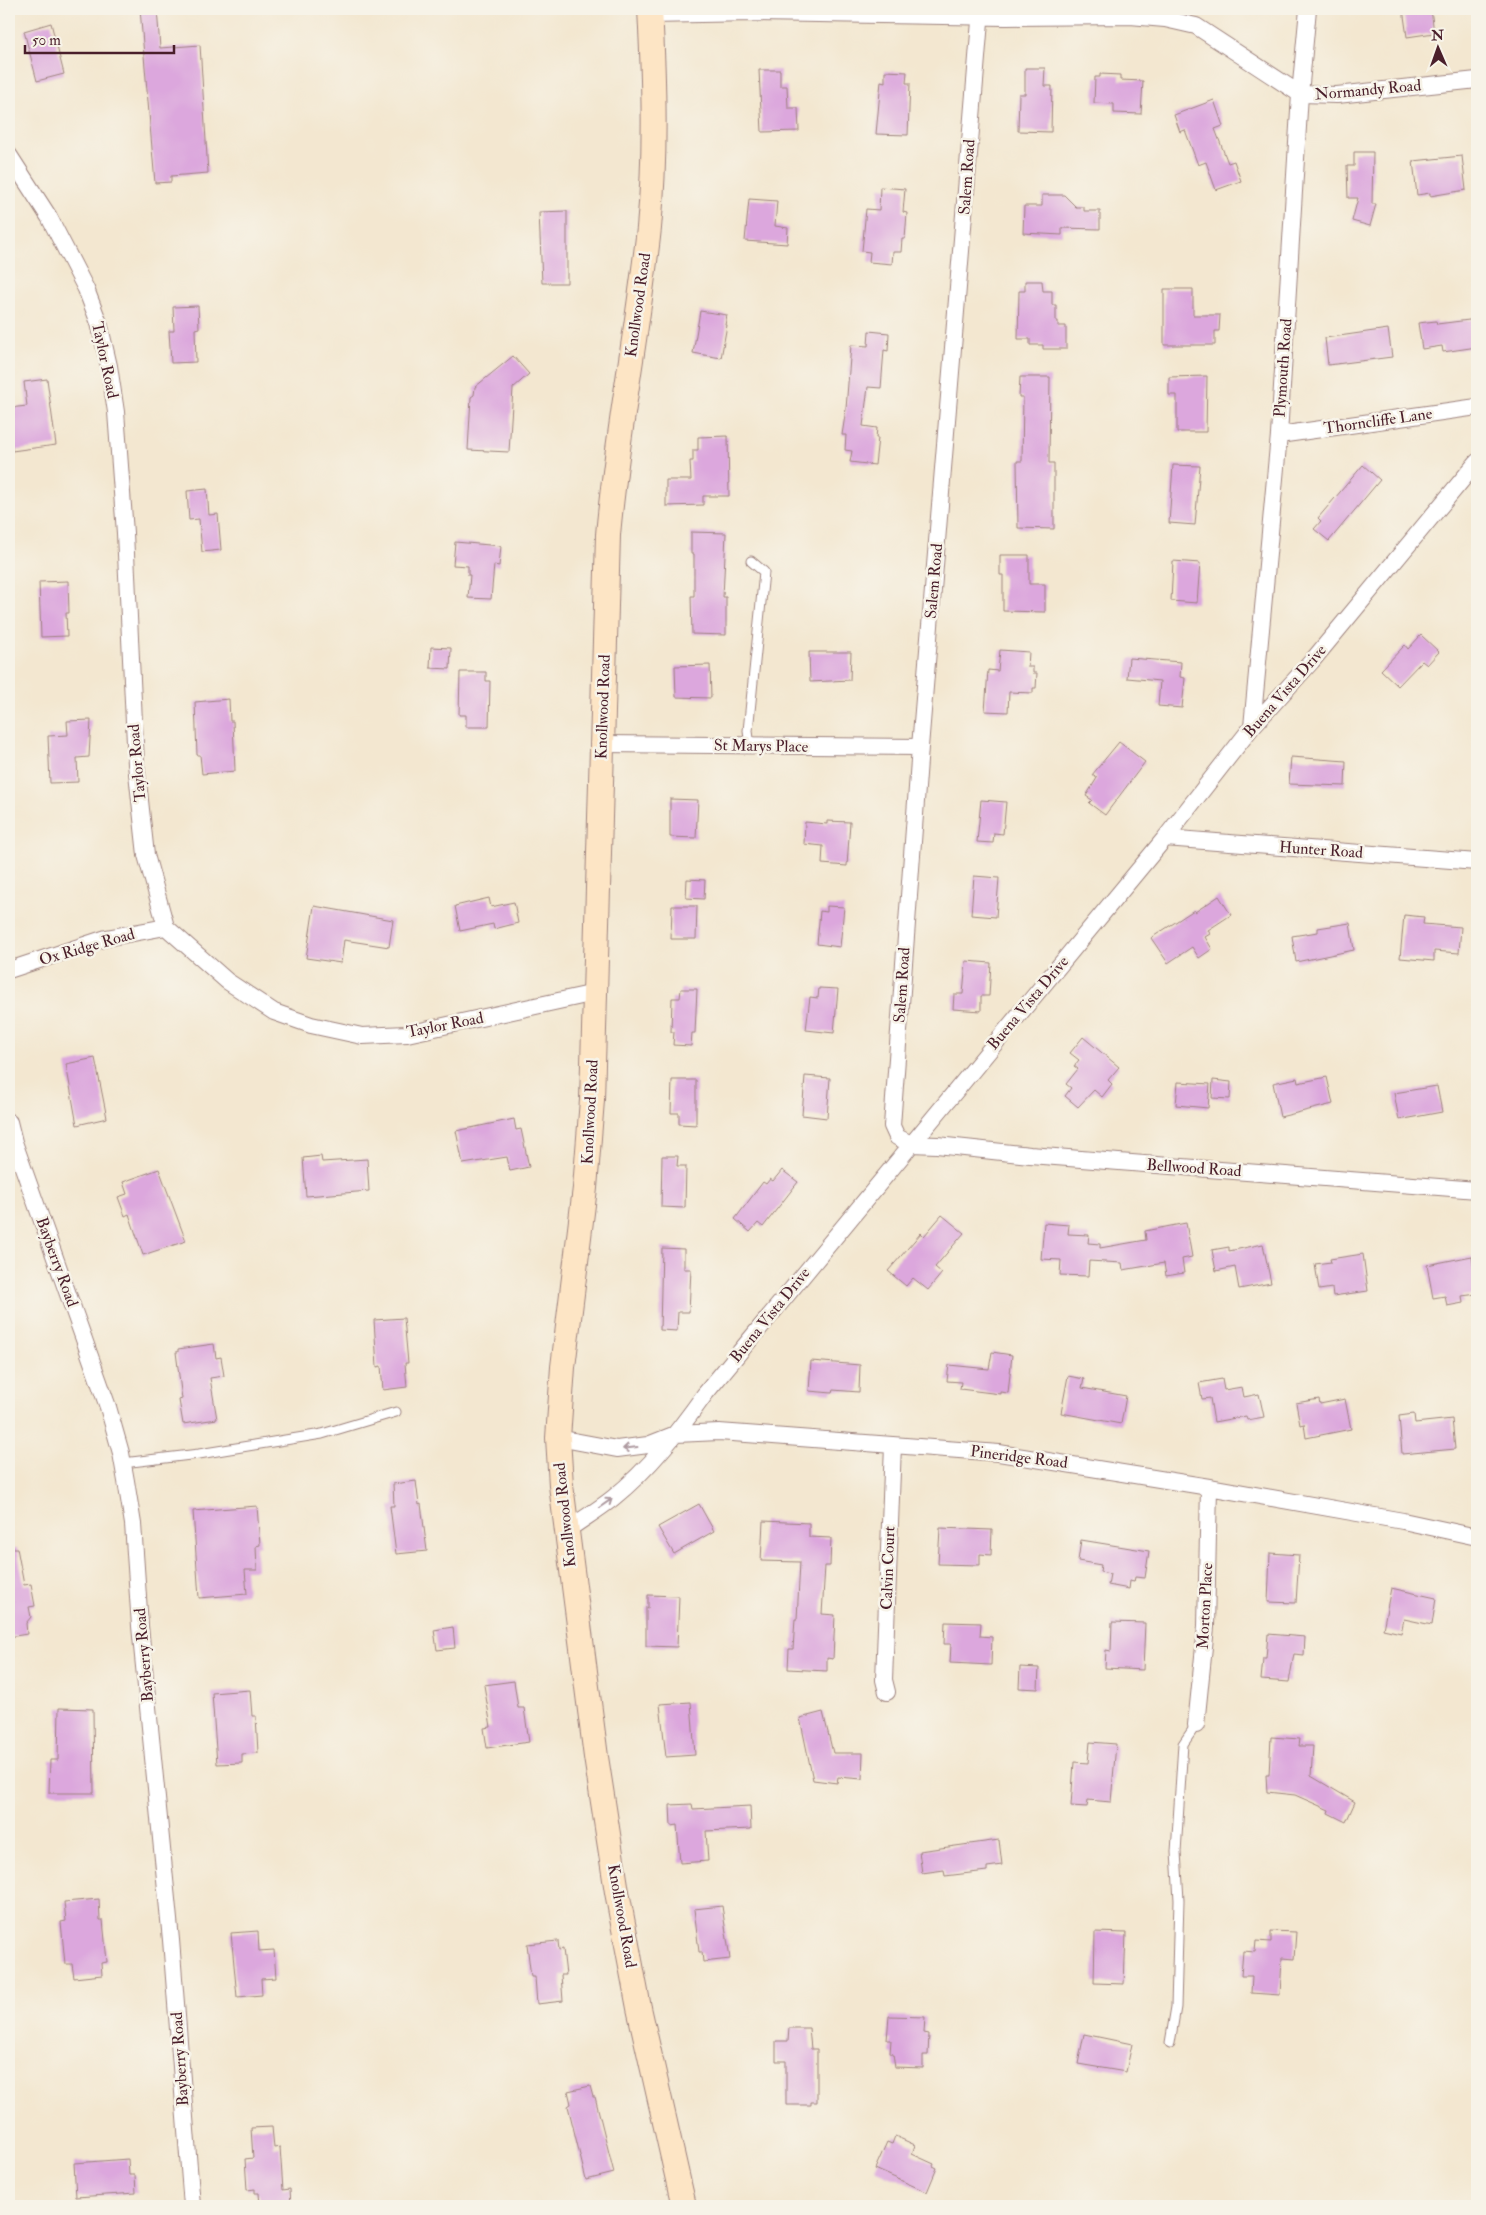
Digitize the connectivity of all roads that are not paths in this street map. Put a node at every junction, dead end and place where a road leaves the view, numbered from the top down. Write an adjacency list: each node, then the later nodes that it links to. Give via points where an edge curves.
1 (1308, 9): 5 (street, Plymouth Road)
2 (650, 12): 3 (street, Normandy Road); 12 (main road, Knollwood Road, via 654,165 649,228 615,456 608,526)
3 (981, 13): 5 (street, Normandy Road, via 1130,16 1196,26); 14 (street, Salem Road)
4 (1477, 80): 5 (street, Normandy Road, via 1337,95)
5 (1300, 94): 8 (street, Plymouth Road)
6 (9, 155): 17 (street, Taylor Road, via 50,217 86,289 99,323 109,366 116,412 125,533 136,764 146,855)
7 (1477, 407): 8 (street, Thorncliffe Lane)
8 (1279, 436): 11 (street, Plymouth Road)
9 (1477, 462): 11 (street, Buena Vista Drive, via 1312,661)
10 (751, 561): 13 (lane, via 764,572 748,731)
11 (1252, 727): 15 (street, Buena Vista Drive)
12 (602, 744): 13 (street, St Marys Place); 19 (main road, Knollwood Road)
13 (750, 746): 14 (street, St Marys Place)
14 (920, 747): 21 (street, Salem Road, via 892,1126 897,1137)
15 (1165, 838): 16 (street, Hunter Road); 21 (street, Buena Vista Drive)
16 (1477, 862)
17 (166, 927): 18 (street, Ox Ridge Road, via 106,938); 19 (street, Taylor Road, via 227,981 274,1012 311,1025 362,1036 406,1034)
18 (9, 970)
19 (596, 993): 25 (main road, Knollwood Road, via 585,1188 563,1367)
20 (9, 1122): 27 (street, Bayberry Road, via 108,1406)
21 (911, 1144): 22 (street, Bellwood Road); 24 (street, Buena Vista Drive, via 705,1394)
22 (1477, 1190)
23 (396, 1412): 27 (lane, via 322,1434)
24 (676, 1434): 25 (street, Pineridge Road, one-way to 25, via 648,1445 617,1450); 26 (street, Pineridge Road, via 719,1432); 29 (street, Buena Vista Drive, one-way to 24, via 613,1498)
25 (558, 1438): 29 (main road, Knollwood Road)
26 (893, 1445): 28 (street, Pineridge Road, via 998,1453); 31 (street, Calvin Court, via 884,1680)
27 (123, 1463): 34 (street, Bayberry Road, via 133,1524)
28 (1209, 1487): 30 (street, Pineridge Road); 32 (street, Morton Place, via 1206,1627)
29 (566, 1531): 35 (main road, Knollwood Road, via 617,1892 639,2008)
30 (1477, 1537)
31 (887, 1692)
32 (1196, 1725): 33 (lane, via 1183,1744 1176,1852 1179,1900 1176,2007)
33 (1170, 2043)
34 (192, 2206)
35 (684, 2206)

